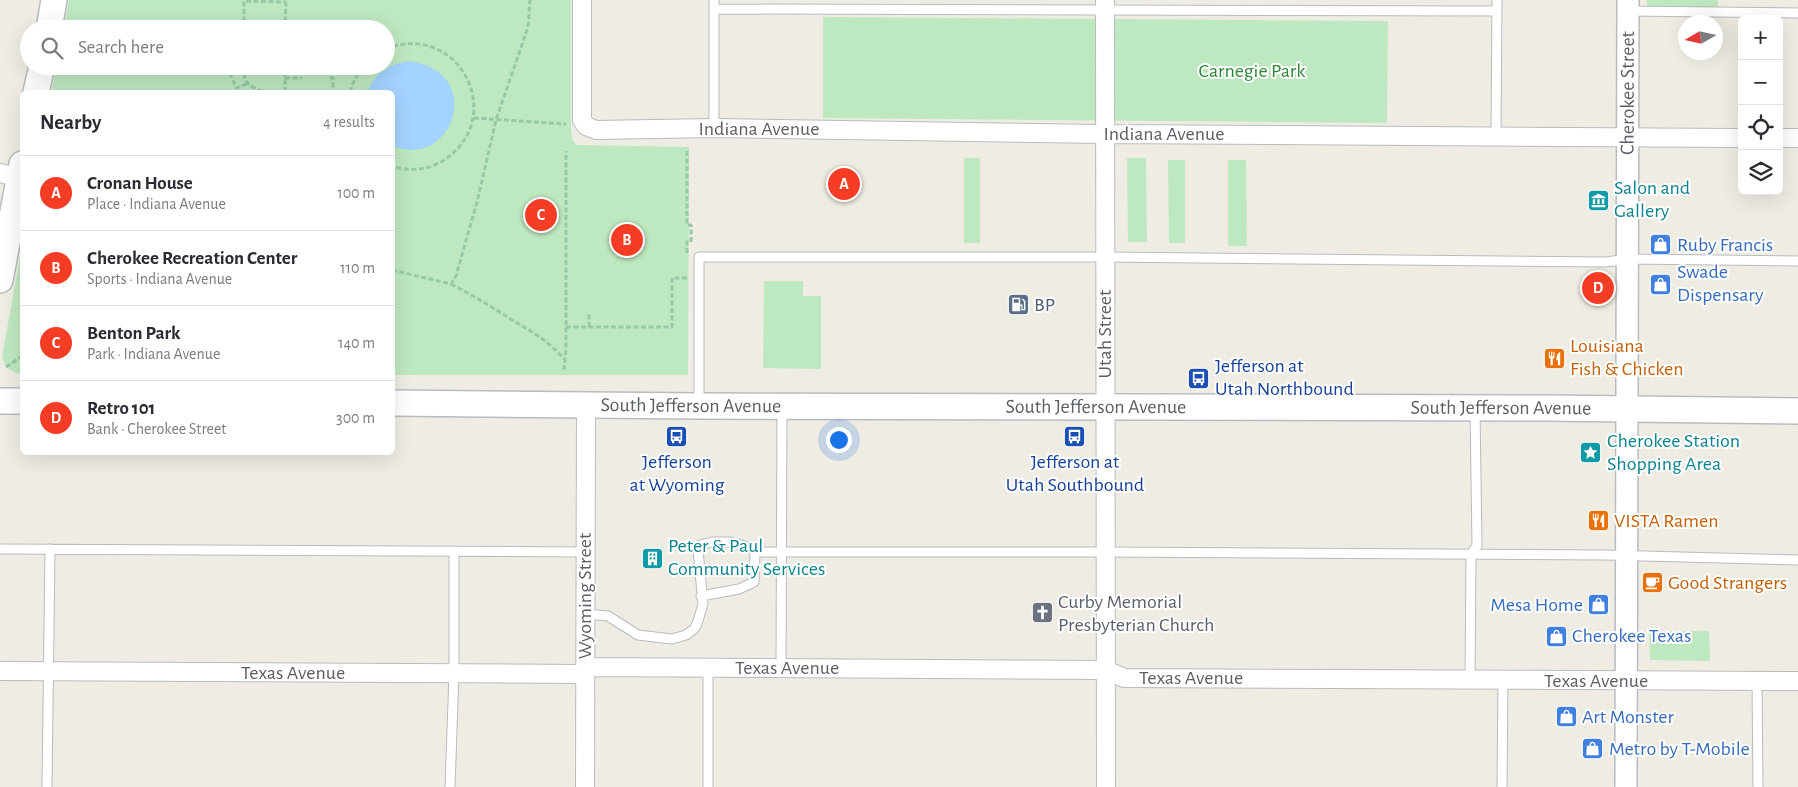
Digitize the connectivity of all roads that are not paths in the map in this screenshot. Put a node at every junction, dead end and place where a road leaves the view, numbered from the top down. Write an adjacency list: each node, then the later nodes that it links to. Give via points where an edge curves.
1 (54, 0): 9 (main road)
2 (582, 0): 12 (street, Indiana Avenue, via 582,115 586,126 602,130)
3 (1497, 0): 7 (lane)
4 (714, 4): 5 (lane); 12 (lane)
5 (1105, 5): 7 (lane); 13 (street, Utah Street)
6 (1628, 6): 8 (lane); 15 (street, Cherokee Street)
7 (1496, 11): 14 (lane)
8 (1798, 13)
9 (51, 20)
10 (40, 75): 11 (main road)
11 (36, 90)
12 (714, 128): 13 (street, Indiana Avenue)
13 (1105, 134): 14 (street, Indiana Avenue); 20 (street, Utah Street)
14 (1496, 136): 15 (street, Indiana Avenue)
15 (1628, 137): 16 (street, Indiana Avenue); 21 (street, Cherokee Street)
16 (1738, 138)
17 (1783, 138): 18 (street)
18 (1798, 138)
19 (14, 172): 23 (main road)
20 (1105, 257): 21 (lane, via 1606,262); 28 (lane, via 699,257); 30 (street, Utah Street)
21 (1628, 259): 22 (lane); 32 (street, Cherokee Street)
22 (1798, 260)
23 (0, 280)
24 (0, 401): 25 (main road)
25 (20, 401)
26 (395, 403): 27 (main road, South Jefferson Avenue)
27 (586, 404): 28 (main road, South Jefferson Avenue); 37 (street, Wyoming Street)
28 (700, 406): 29 (main road, South Jefferson Avenue)
29 (782, 406): 30 (main road, South Jefferson Avenue); 39 (lane)
30 (1105, 407): 31 (main road, South Jefferson Avenue); 40 (street, Utah Street)
31 (1475, 409): 32 (main road, South Jefferson Avenue); 41 (lane, via 1477,546)
32 (1626, 409): 33 (main road, South Jefferson Avenue); 42 (street, Cherokee Street)
33 (1798, 411)
34 (0, 549): 35 (lane)
35 (50, 549): 36 (lane); 51 (lane)
36 (454, 551): 37 (lane); 52 (lane)
37 (586, 552): 45 (street, Wyoming Street)
38 (755, 552): 39 (lane); 44 (lane, via 754,582 739,589); 44 (lane, via 730,542 700,545)
39 (782, 552): 40 (lane); 47 (lane)
40 (1106, 552): 41 (lane); 49 (street, Utah Street)
41 (1472, 554): 42 (lane); 53 (lane)
42 (1626, 555): 43 (lane); 55 (street, Cherokee Street)
43 (1798, 560)
44 (701, 596): 45 (lane, via 702,604 694,629 672,639 638,635 608,616)
45 (585, 614): 48 (street, Wyoming Street)
46 (708, 667): 47 (street, Texas Avenue); 48 (street, Texas Avenue); 61 (lane)
47 (781, 668): 49 (street, Texas Avenue)
48 (585, 670): 52 (street, Texas Avenue); 60 (street, Wyoming Street)
49 (1106, 670): 53 (street, Texas Avenue, via 1124,678); 62 (street, Utah Street)
50 (0, 671): 51 (street, Texas Avenue)
51 (48, 671): 52 (street, Texas Avenue); 58 (lane)
52 (454, 674): 59 (lane)
53 (1470, 680): 54 (street, Texas Avenue)
54 (1503, 680): 55 (street, Texas Avenue); 63 (lane)
55 (1626, 681): 56 (street, Texas Avenue); 64 (street, Cherokee Street)
56 (1757, 681): 57 (street, Texas Avenue); 65 (lane)
57 (1798, 681)
58 (47, 787)
59 (450, 787)
60 (585, 787)
61 (708, 787)
62 (1106, 787)
63 (1502, 787)
64 (1626, 787)
65 (1758, 787)

